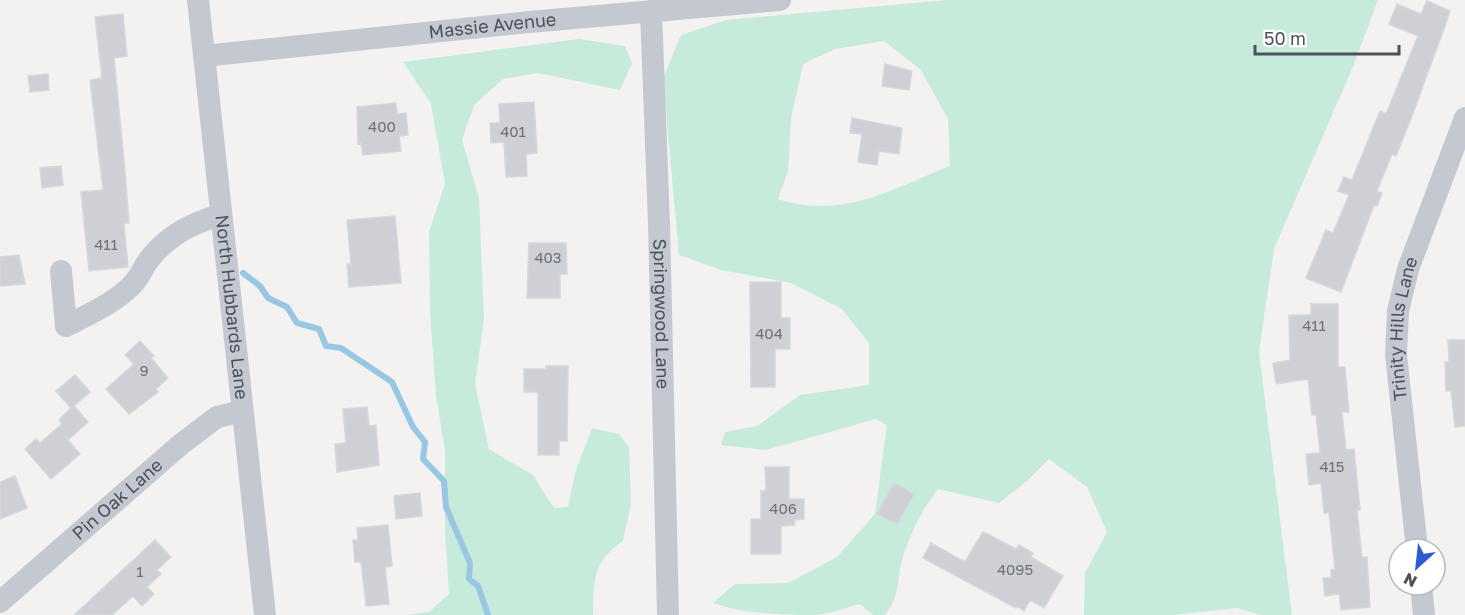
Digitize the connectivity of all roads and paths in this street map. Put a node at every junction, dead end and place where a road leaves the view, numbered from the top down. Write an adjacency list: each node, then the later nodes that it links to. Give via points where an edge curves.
1 (198, 0): 4 (street, North Hubbards Lane)
2 (780, 0): 3 (street, Massie Avenue)
3 (651, 11): 4 (street, Massie Avenue); 13 (street, Springwood Lane)
4 (204, 56): 6 (street, North Hubbards Lane)
5 (1465, 118): 9 (street, Trinity Hills Lane, via 1408,269 1398,311 1396,355)
6 (221, 215): 7 (street, via 180,231 151,257 133,284 102,308 66,326); 8 (street, North Hubbards Lane)
7 (61, 272)
8 (242, 411): 11 (street, Pin Oak Lane, via 217,417 180,445); 12 (street, North Hubbards Lane)
9 (1416, 537)
10 (1422, 597): 14 (street)
11 (0, 602)
12 (265, 615)
13 (668, 615)
14 (1424, 615)

